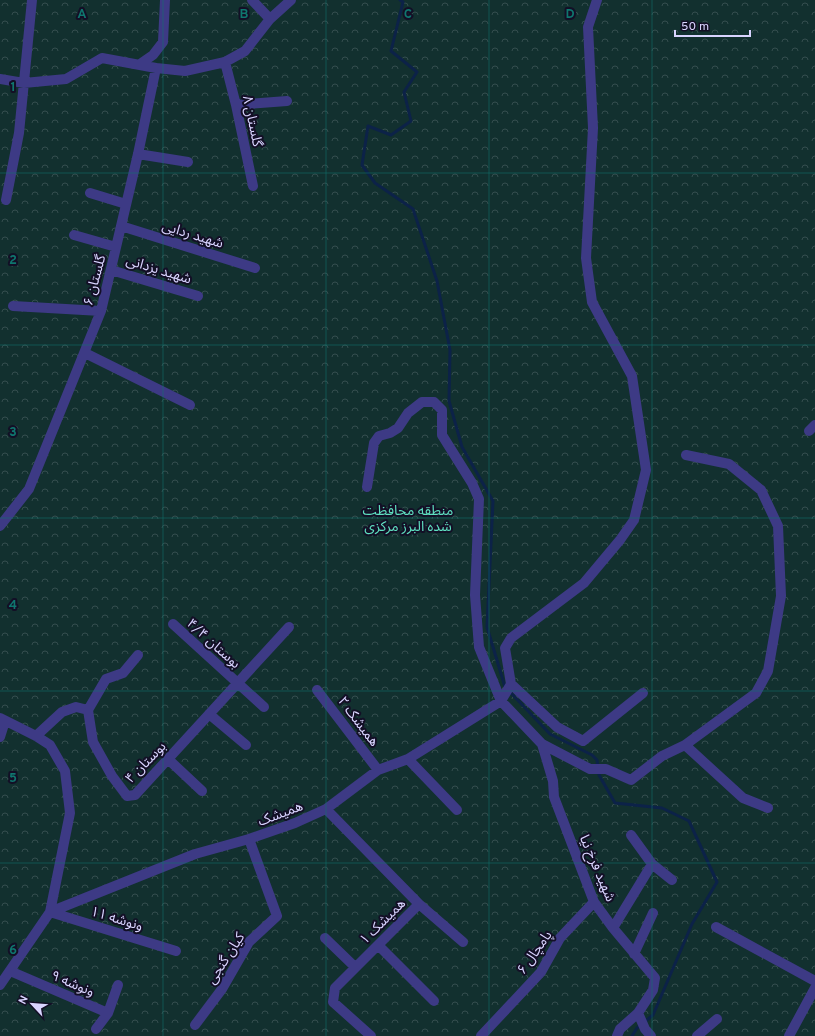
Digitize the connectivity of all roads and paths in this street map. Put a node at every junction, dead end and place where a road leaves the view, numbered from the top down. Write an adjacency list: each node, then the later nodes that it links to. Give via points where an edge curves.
1 (32, 0): 11 (street)
2 (165, 0): 8 (street, via 163,42 153,55)
3 (252, 0): 6 (street)
4 (291, 0): 6 (street)
5 (597, 0): 37 (street, via 588,27 593,128 586,258 592,302 632,376 646,470 634,520 620,540 584,584 511,638 505,648)
6 (270, 19): 7 (street, via 245,50)
7 (225, 62): 9 (street, via 185,71); 13 (street, گلستان ۸)
8 (140, 64): 9 (street); 11 (street, via 102,58 66,79)
9 (156, 68): 14 (street, گلستان ۶)
10 (0, 79): 11 (street)
11 (24, 83): 18 (street, via 19,133)
12 (287, 101): 13 (street)
13 (236, 105): 16 (street, گلستان ۸)
14 (138, 154): 15 (street); 19 (street, گلستان ۶)
15 (188, 162)
16 (253, 186)
17 (90, 193): 19 (street)
18 (6, 200)
19 (126, 204): 20 (street, گلستان ۶)
20 (121, 226): 22 (street, گلستان ۶); 23 (street, شهید ردایی)
21 (74, 235): 22 (street)
22 (116, 247): 24 (street, گلستان ۶)
23 (255, 268)
24 (111, 270): 25 (street, شهید یزدانی); 27 (street, گلستان ۶)
25 (198, 296)
26 (13, 306): 27 (street)
27 (101, 311): 28 (street, گلستان ۶)
28 (85, 353): 29 (street); 32 (street, گلستان ۶, via 29,490)
29 (190, 405)
30 (686, 455): 49 (street, via 729,464 761,490 778,526 781,596 768,671 756,693)
31 (368, 487): 40 (street, via 374,443 378,436 398,428 408,413 422,402 434,402 442,410 442,435 479,499 475,595 479,647)
32 (0, 526)
33 (173, 624): 36 (street, بوستان ۴/۴)
34 (289, 627): 36 (street, بوستان ۴)
35 (138, 655): 42 (street, via 123,673 106,679)
36 (237, 683): 41 (street, بوستان ۴/۴); 43 (street, بوستان ۴)
37 (511, 684): 39 (street, via 557,728 582,741); 40 (street)
38 (317, 690): 52 (street, همیشک ۲)
39 (643, 693)
40 (503, 698): 48 (street, شهید فرخ نیا); 51 (street, همیشک)
41 (264, 707)
42 (88, 710): 45 (street, via 76,707 62,712); 50 (street, بوستان ۴, via 93,742 112,776 127,796 135,795)
43 (209, 714): 47 (street); 50 (street, بوستان ۴)
44 (3, 720): 45 (street); 46 (street)
45 (36, 736): 63 (street, via 50,745 65,771 70,813)
46 (0, 737)
47 (246, 744)
48 (542, 744): 49 (street, via 590,769 606,769 631,780 662,756); 61 (street, شهید فرخ نیا, via 553,781 554,797)
49 (685, 745): 54 (street, via 743,798)
50 (168, 759): 53 (street)
51 (408, 759): 52 (street, همیشک); 56 (street)
52 (378, 770): 55 (street, همیشک)
53 (202, 791)
54 (768, 808)
55 (326, 809): 58 (street, همیشک); 62 (street, همیشک ۱)
56 (457, 810)
57 (631, 835): 59 (street)
58 (249, 839): 63 (street, همیشک, via 195,854); 82 (street, کیان گنجی, via 277,916 249,942 222,989)
59 (652, 864): 60 (street); 66 (street)
60 (672, 880)
61 (594, 902): 66 (street, شهید فرخ نیا); 86 (street, پامچال ۶, via 560,938 541,972)
62 (419, 904): 68 (street); 69 (street, همیشک ۱)
63 (50, 912): 70 (street, ونوشه ۱۱); 73 (street)
64 (654, 913): 71 (street)
65 (716, 927): 74 (street)
66 (613, 928): 71 (street, شهید فرخ نیا)
67 (325, 938): 72 (street)
68 (463, 942)
69 (378, 945): 72 (street, همیشک ۱); 78 (street)
70 (176, 951)
71 (634, 954): 80 (street, شهید فرخ نیا, via 655,978 653,990)
72 (355, 967): 85 (street, همیشک ۱, via 334,988 333,1002)
73 (10, 971): 75 (street); 79 (street, ونوشه ۹)
74 (815, 981)
75 (0, 985)
76 (118, 985): 79 (street)
77 (815, 988): 89 (street)
78 (434, 1001)
79 (108, 1013): 83 (street)
80 (640, 1016): 84 (street); 87 (street, شهید فرخ نیا, via 620,1029)
81 (717, 1019): 88 (street)
82 (195, 1025)
83 (96, 1029)
84 (648, 1033)
85 (371, 1036)
86 (481, 1036)
87 (617, 1036)
88 (698, 1036)
89 (789, 1036)

